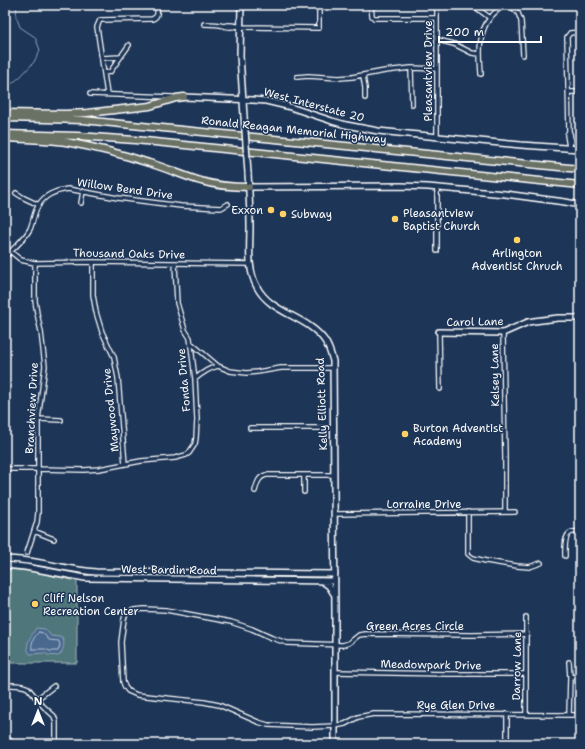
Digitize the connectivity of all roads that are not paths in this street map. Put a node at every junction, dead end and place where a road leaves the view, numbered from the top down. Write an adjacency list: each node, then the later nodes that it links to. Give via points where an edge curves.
1 (157, 5): 19 (street, via 157,16 152,19 100,20 97,27)
2 (241, 5): 12 (street, Kelly Elliott Road)
3 (319, 5): 12 (street, via 319,28)
4 (371, 5): 9 (street, via 374,18)
5 (437, 5): 9 (street, Pleasantview Drive)
6 (473, 5): 10 (street)
7 (504, 5): 10 (street)
8 (510, 5): 17 (street, via 522,21)
9 (437, 18): 14 (street, Pleasantview Drive)
10 (490, 18): 16 (street, via 482,34)
11 (204, 24): 12 (street)
12 (239, 26): 32 (street, Kelly Elliott Road)
13 (580, 32): 26 (street, via 570,33 567,37)
14 (438, 40): 16 (street); 21 (street, Pleasantview Drive)
15 (129, 44): 18 (street)
16 (480, 54): 23 (street)
17 (523, 55)
18 (120, 57): 19 (street); 22 (street, via 110,72)
19 (102, 58): 22 (street)
20 (411, 68): 21 (street); 24 (street); 33 (street)
21 (437, 69): 37 (street, Pleasantview Drive)
22 (104, 73): 29 (street)
23 (481, 74)
24 (363, 76): 25 (street); 31 (street)
25 (297, 77)
26 (568, 92): 27 (street); 39 (street)
27 (580, 92)
28 (90, 94): 29 (street, West Interstate 20)
29 (107, 94): 30 (street, West Interstate 20)
30 (184, 97): 32 (street, West Interstate 20); 34 (highway, via 150,106 87,113)
31 (366, 98)
32 (243, 100): 37 (street, West Interstate 20, via 278,103 360,128); 43 (street, Kelly Elliott Road, bridge)
33 (412, 104)
34 (5, 113)
35 (5, 118): 41 (highway, Ronald Reagan Memorial Highway, via 83,120)
36 (5, 134): 42 (highway, via 135,140)
37 (437, 137): 39 (street, West Interstate 20)
38 (5, 138): 43 (highway, via 100,149 205,182)
39 (569, 149): 40 (street, West Interstate 20)
40 (580, 149)
41 (580, 169)
42 (580, 185)
43 (249, 187): 44 (street); 57 (street, Kelly Elliott Road)
44 (437, 188): 50 (street); 52 (street)
45 (83, 191): 47 (street); 48 (street, Willow Bend Drive, via 181,206 221,208); 49 (street, Willow Bend Drive, via 68,189 52,192)
46 (16, 193): 49 (street)
47 (81, 203)
48 (228, 204)
49 (39, 205): 51 (street, Willow Bend Drive, via 30,228)
50 (580, 205)
51 (11, 252): 53 (street, Willow Bend Drive); 55 (street, Thousand Oaks Drive, via 21,260)
52 (437, 252)
53 (5, 257)
54 (93, 262): 55 (street, Thousand Oaks Drive); 56 (street, Thousand Oaks Drive); 72 (street, Maywood Drive, via 96,312 114,357 118,378)
55 (35, 263): 64 (street, Branchview Drive, via 35,301 43,345)
56 (175, 264): 57 (street, Thousand Oaks Drive); 61 (street, Fonda Drive, via 176,303)
57 (250, 264): 63 (street, Kelly Elliott Road, via 253,280 262,295 311,327 326,341)
58 (580, 318): 60 (street, Carol Lane, via 528,322)
59 (439, 333): 60 (street, Carol Lane); 67 (street)
60 (503, 333): 80 (street, Kelsey Lane)
61 (190, 342): 62 (street); 66 (street, Fonda Drive)
62 (218, 366): 63 (street, via 230,371 247,373 281,368); 66 (street)
63 (333, 368): 71 (street, Kelly Elliott Road)
64 (44, 373): 65 (street); 68 (street, Branchview Drive)
65 (49, 373)
66 (195, 379): 72 (street, Fonda Drive, via 196,438 190,453 174,458)
67 (440, 389)
68 (38, 419): 69 (street); 74 (street, Branchview Drive)
69 (61, 420)
70 (250, 428): 71 (street)
71 (333, 428): 75 (street, Kelly Elliott Road)
72 (125, 464): 74 (street, via 99,470)
73 (5, 469): 74 (street)
74 (39, 469): 83 (street, Branchview Drive, via 38,513)
75 (334, 475): 76 (street); 82 (street, Kelly Elliott Road)
76 (304, 476): 77 (street, via 263,476); 78 (street)
77 (255, 491)
78 (304, 492)
79 (468, 512): 80 (street, Lorraine Drive); 82 (street, Lorraine Drive); 90 (street, via 468,554 473,558 529,567)
80 (505, 512): 81 (street, Lorraine Drive)
81 (515, 512)
82 (334, 514): 89 (street, Kelly Elliott Road)
83 (34, 531): 85 (street); 86 (street, Branchview Drive)
84 (580, 532): 87 (street, via 570,532 567,535)
85 (54, 539)
86 (27, 553)
87 (565, 556)
88 (5, 559): 92 (street, West Bardin Road, via 25,560)
89 (334, 561): 93 (street, via 331,569); 94 (street, Kelly Elliott Road)
90 (541, 563)
91 (5, 565): 95 (street, West Bardin Road)
92 (72, 570): 93 (street, West Bardin Road); 95 (street)
93 (325, 574): 94 (street, West Bardin Road)
94 (335, 574): 97 (street, Kelly Elliott Road)
95 (71, 576): 96 (street, West Bardin Road, via 103,579)
96 (321, 581): 97 (street, West Bardin Road); 98 (street, via 332,589)
97 (335, 581): 98 (street, Kelly Elliott Road)
98 (335, 596): 101 (street, Kelly Elliott Road)
99 (526, 617): 100 (street, Darrow Lane)
100 (526, 634): 101 (street, Green Acres Circle, via 366,634 359,635 349,643); 104 (street, Darrow Lane)
101 (335, 645): 103 (street, Kelly Elliott Road); 114 (street, Green Acres Circle, via 287,643 231,622 166,610 134,610 126,613 122,624 123,682 133,694 219,705 268,726)
102 (569, 662): 105 (street)
103 (335, 672): 104 (street, Meadowpark Drive); 114 (street, Kelly Elliott Road)
104 (526, 674): 111 (street, Darrow Lane)
105 (570, 676): 106 (street); 112 (street)
106 (580, 676)
107 (5, 685): 109 (street, via 26,686)
108 (54, 686): 109 (street)
109 (37, 699): 117 (street, via 54,716)
110 (507, 714): 111 (street, Rye Glen Drive); 114 (street, Rye Glen Drive, via 374,714); 119 (street, Darrow Lane)
111 (526, 714): 112 (street, Rye Glen Drive)
112 (569, 715): 113 (street, Rye Glen Drive)
113 (580, 715)
114 (335, 726): 118 (street, Kelly Elliott Road)
115 (5, 739): 116 (street)
116 (10, 740)
117 (56, 744)
118 (335, 744)
119 (507, 744)

